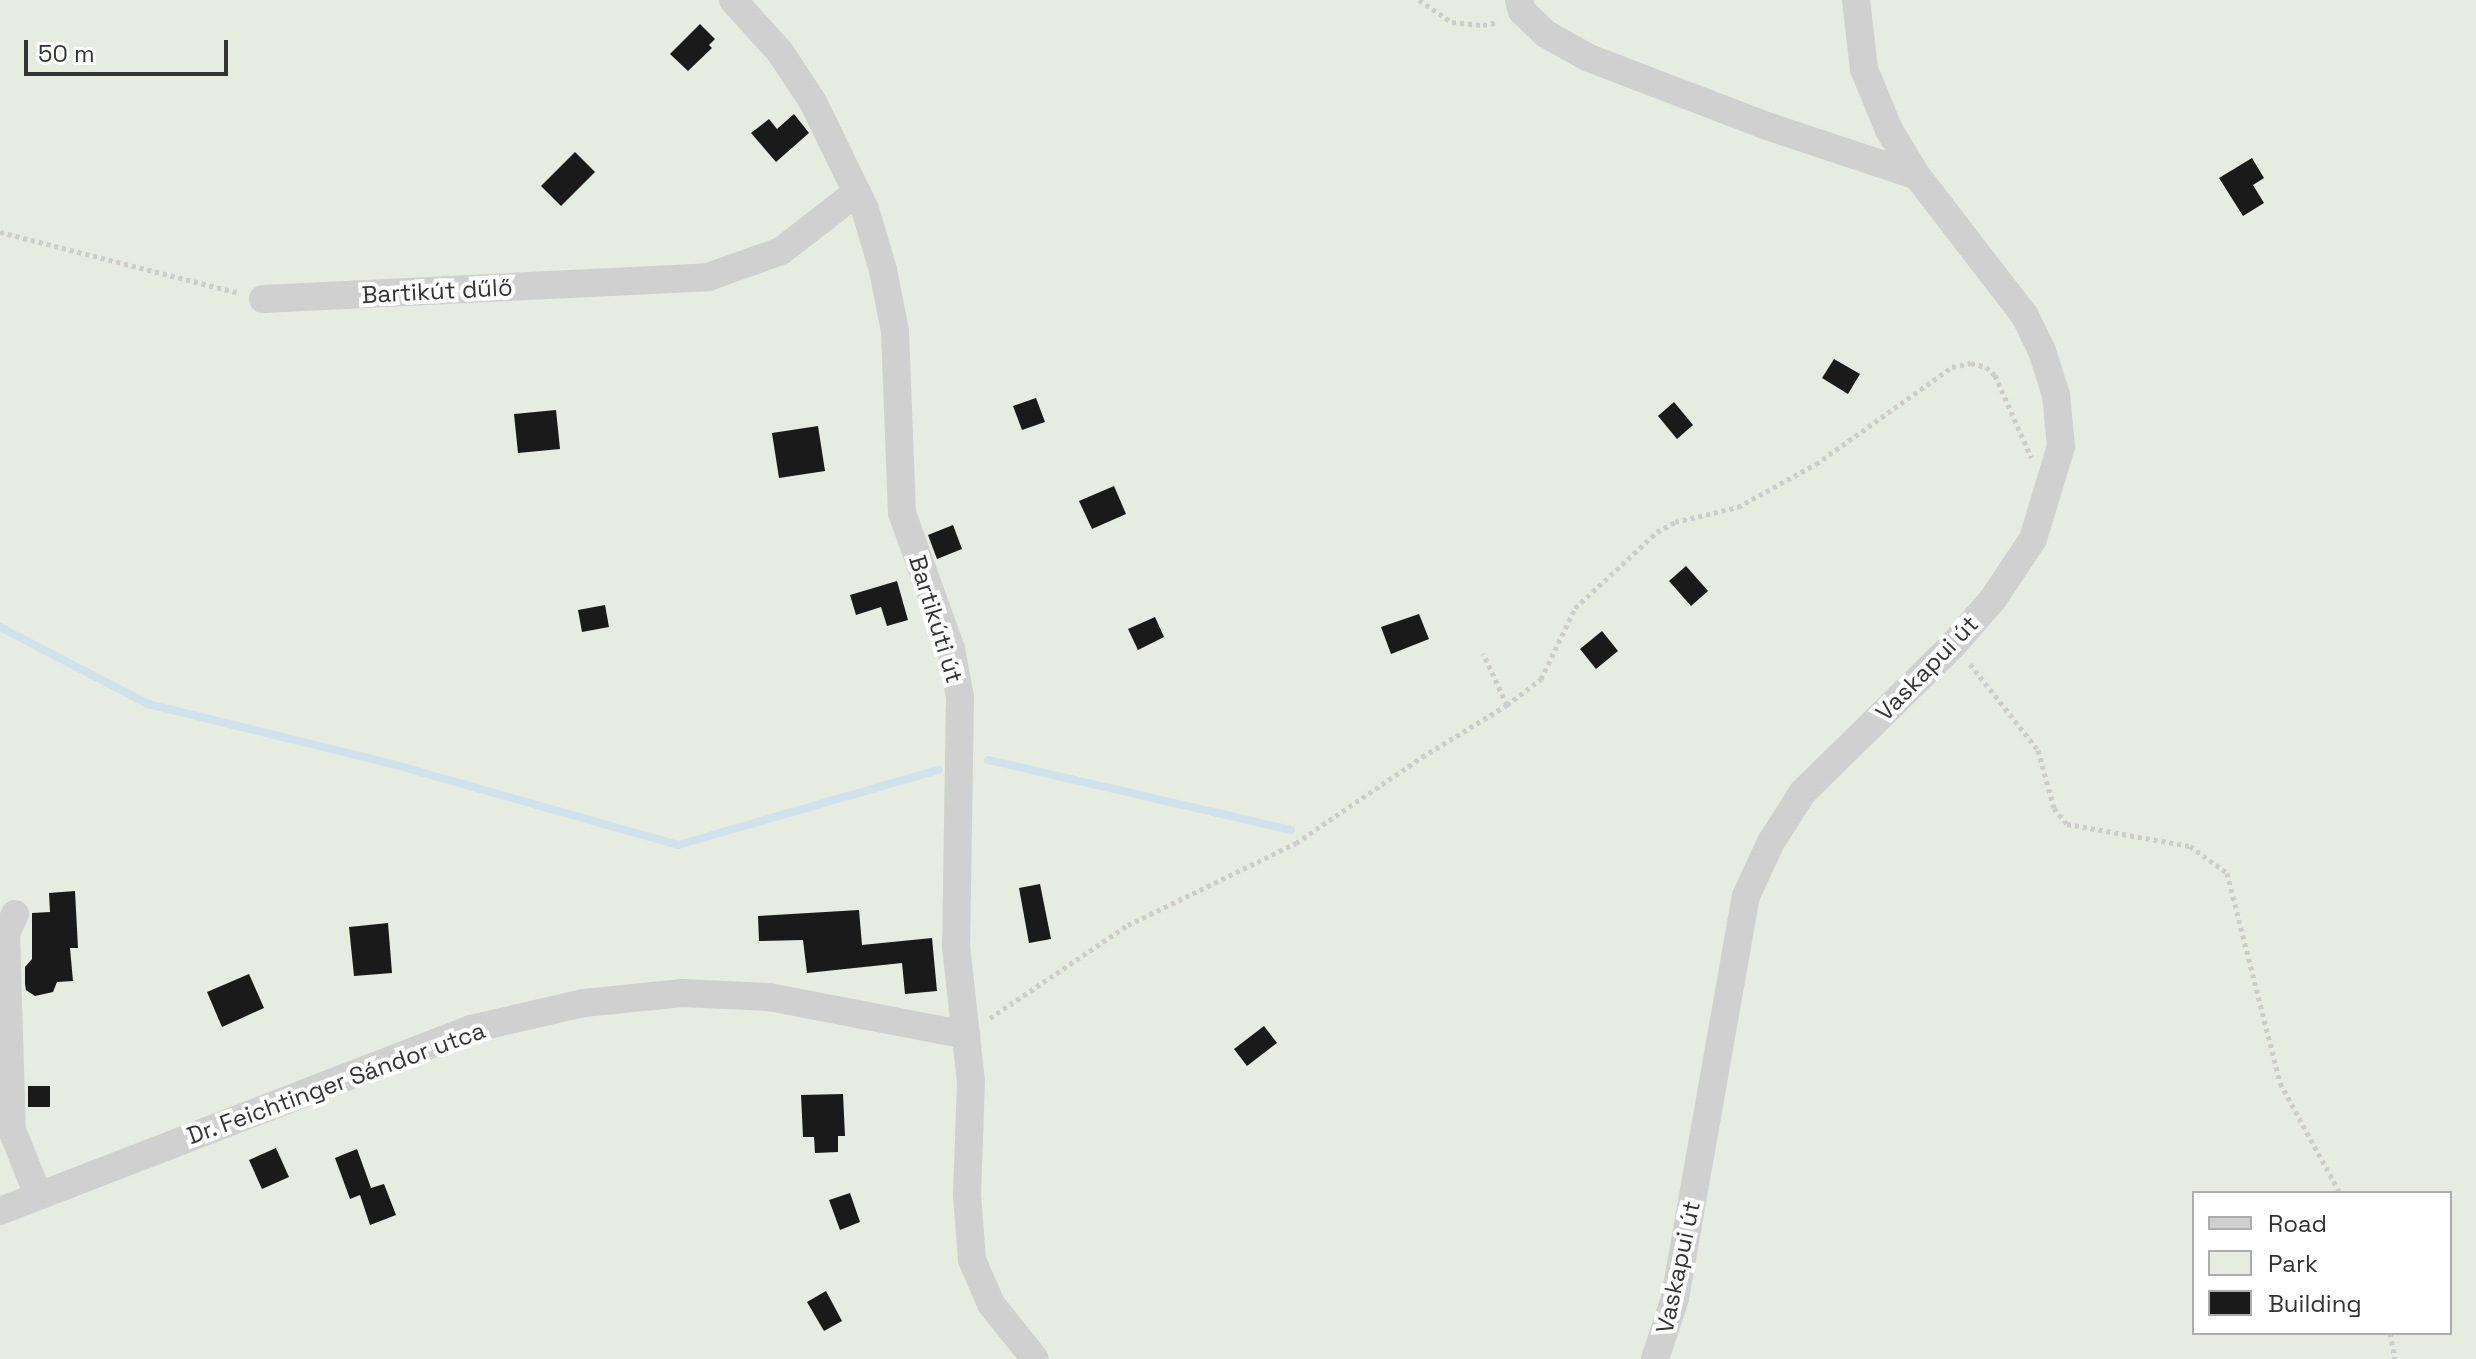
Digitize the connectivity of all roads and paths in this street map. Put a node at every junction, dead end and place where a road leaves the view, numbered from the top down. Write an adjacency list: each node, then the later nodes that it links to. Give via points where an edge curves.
1 (733, 0): 6 (street, Bartikúti út, via 780,52 813,102)
2 (1419, 0): 4 (path, via 1452,22 1483,25 1505,20)
3 (1856, 0): 5 (street, Vaskapui út, via 1864,69 1889,130)
4 (1520, 6): 5 (street, via 1546,34 1589,58)
5 (1917, 176): 9 (street, Vaskapui út, via 2025,316 2042,351 2056,395 2061,446)
6 (857, 192): 8 (street, Bartikút dűlő, via 781,251 708,277); 14 (street, Bartikúti út, via 883,270 895,331 902,513 958,676 956,946)
7 (0, 232): 8 (path)
8 (263, 299)
9 (2053, 481): 10 (street, Vaskapui út, via 2033,539 1993,599); 12 (path, via 2027,453 1995,375 1971,363 1952,367 1803,471 1738,507 1675,522 1657,532 1575,608 1541,679)
10 (1953, 645): 15 (path, via 2038,750 2054,808 2067,824 2190,846 2227,873 2280,1083); 20 (street, Vaskapui út, via 1803,792 1771,842 1746,896 1675,1298)
11 (1483, 653): 12 (path)
12 (1507, 705): 14 (path, via 1296,843 1128,925)
13 (15, 914): 16 (street, via 6,933 12,1130)
14 (966, 1035): 16 (street, Dr. Feichtinger Sándor utca, via 769,997 682,993 584,1003 471,1029); 19 (street, Bartikúti út, via 972,1260 991,1304)
15 (2339, 1191)
16 (38, 1195): 17 (street, Dr. Feichtinger Sándor utca)
17 (0, 1211)
18 (2390, 1335): 21 (path)
19 (1035, 1359)
20 (1655, 1359)
21 (2395, 1359)

